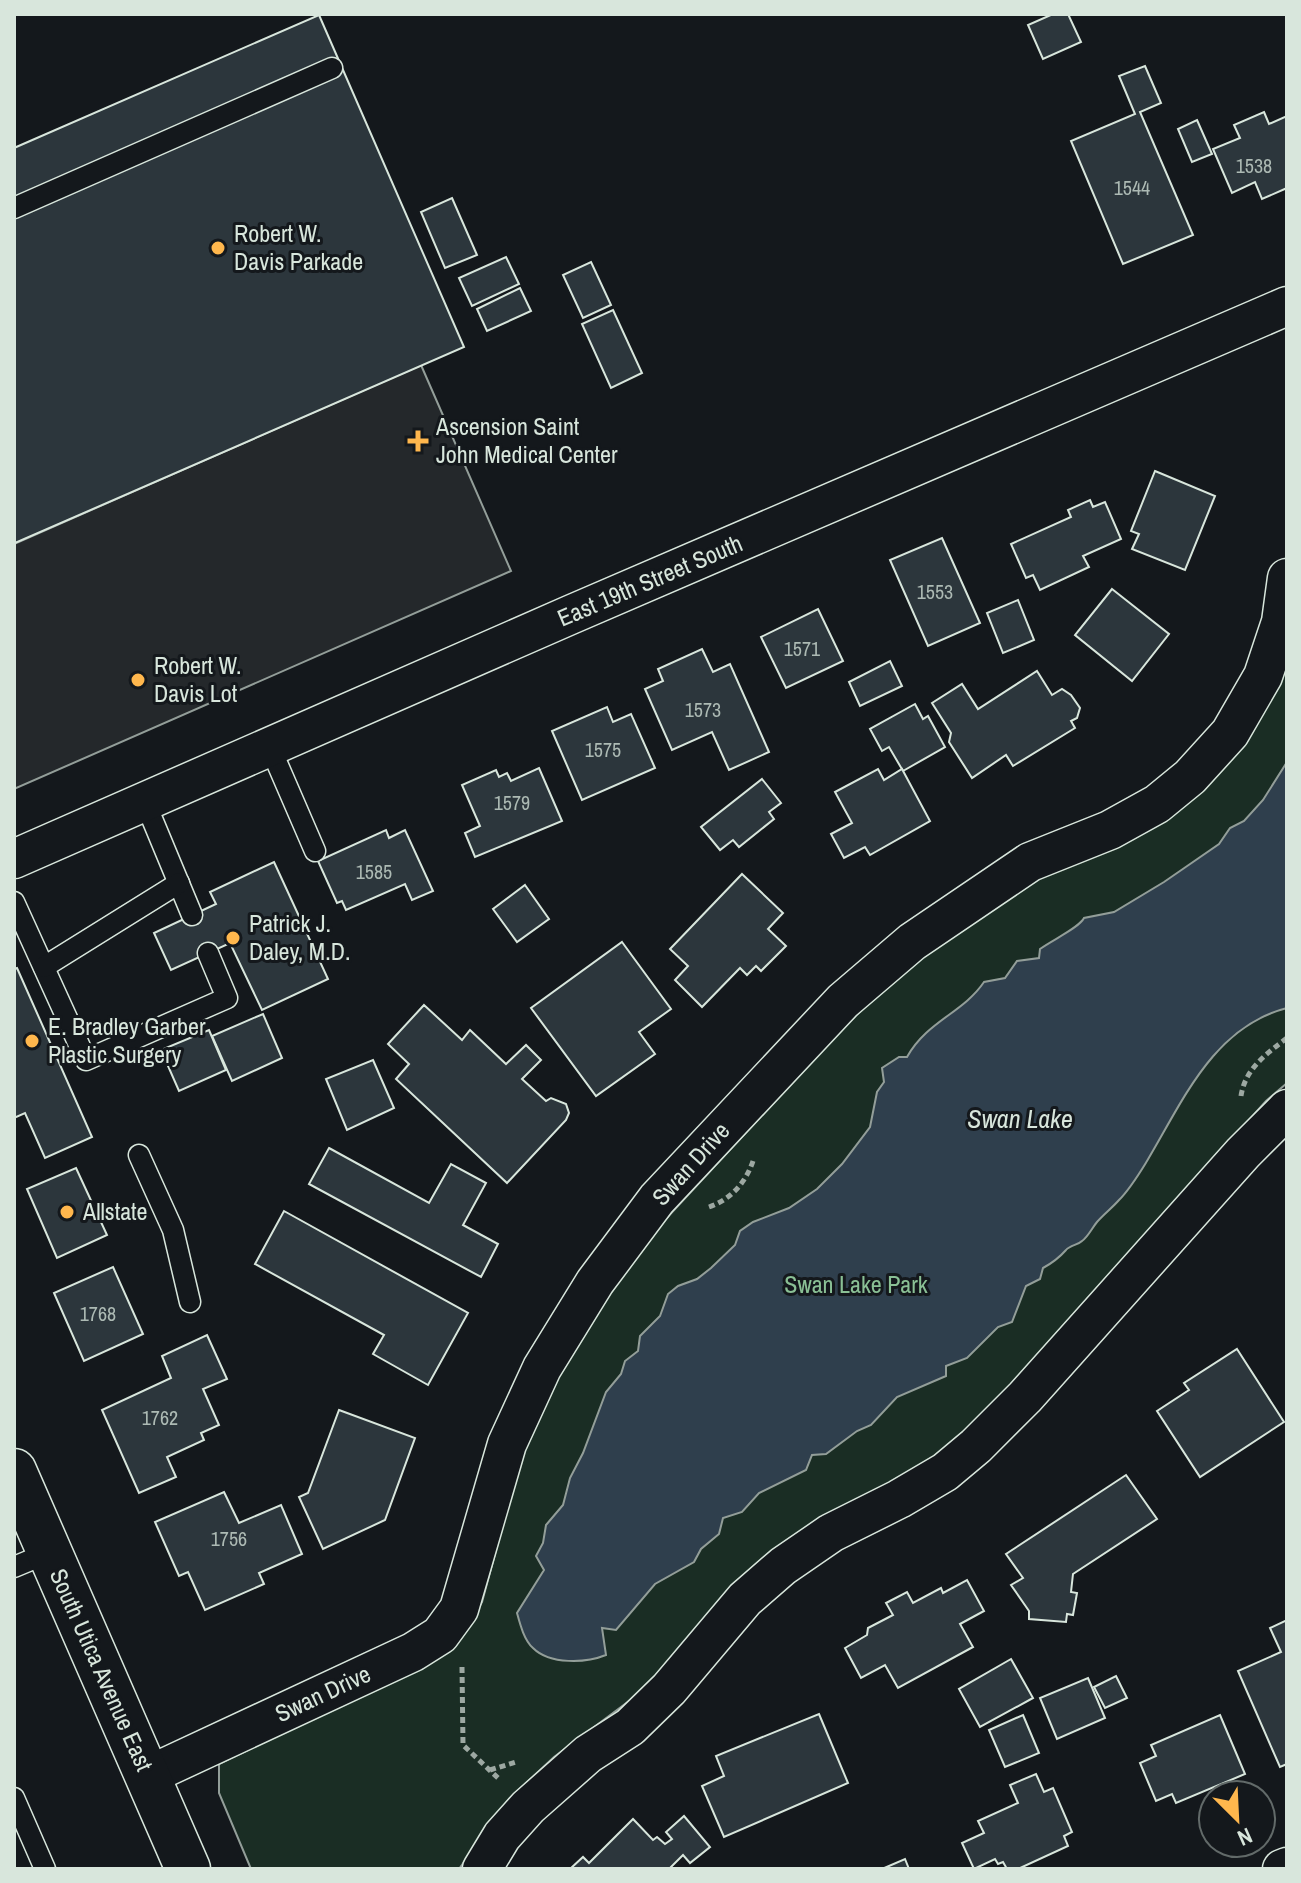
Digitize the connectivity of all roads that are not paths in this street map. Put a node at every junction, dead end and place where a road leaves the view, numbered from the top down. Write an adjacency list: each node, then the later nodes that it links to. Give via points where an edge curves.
1 (332, 68): 2 (lane)
2 (14, 208)
3 (1287, 306): 5 (street, East 19th Street South)
4 (1287, 578): 19 (street, Swan Drive, via 1281,622 1263,676 1230,733 1190,777 1157,804 1110,830 1030,862 912,942 843,1001 657,1199 595,1282 542,1368 507,1444 459,1609 440,1635)
5 (270, 747): 6 (street, East 19th Street South); 7 (lane)
6 (145, 802): 8 (street, East 19th Street South); 9 (lane)
7 (315, 851)
8 (14, 859)
9 (179, 883): 11 (lane); 13 (lane)
10 (14, 902): 13 (lane)
11 (192, 915)
12 (208, 953): 13 (lane, via 227,998 86,1060)
13 (44, 967)
14 (1287, 1109): 23 (street, via 976,1446 945,1472 831,1533 783,1566 745,1599 630,1727 588,1754 528,1807)
15 (139, 1155): 16 (lane, via 173,1230)
16 (190, 1302)
17 (14, 1471): 18 (main road, South Utica Avenue East)
18 (32, 1560): 19 (main road, South Utica Avenue East)
19 (147, 1776): 22 (main road, South Utica Avenue East)
20 (14, 1798): 21 (lane)
21 (45, 1869)
22 (188, 1869)
23 (482, 1869)

